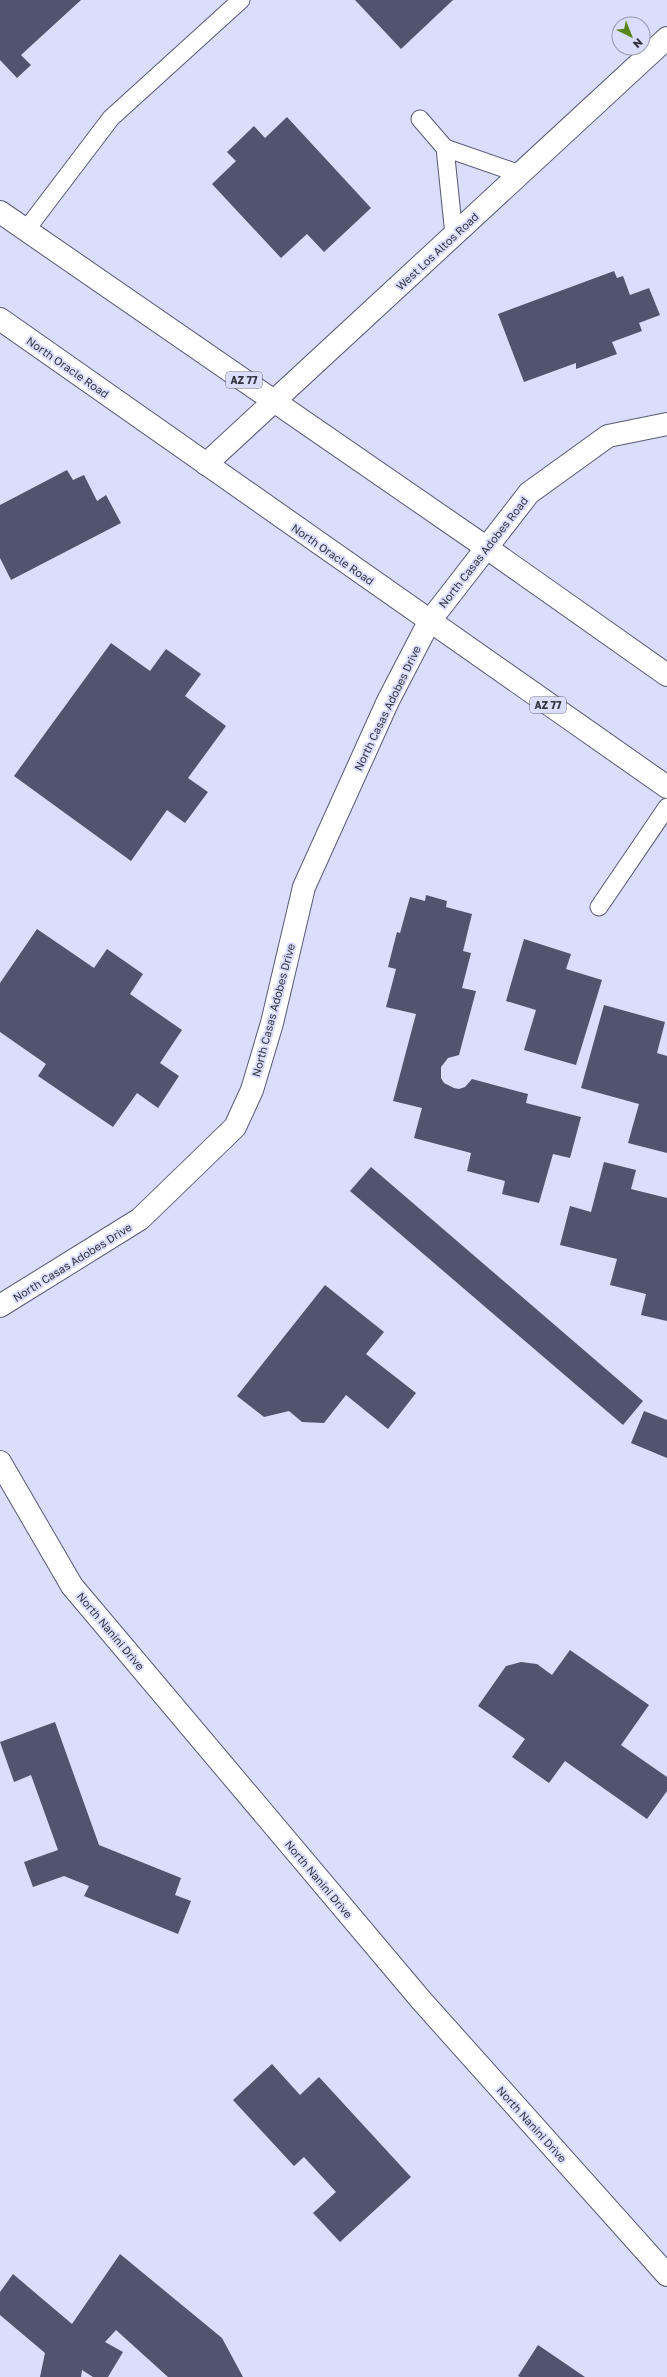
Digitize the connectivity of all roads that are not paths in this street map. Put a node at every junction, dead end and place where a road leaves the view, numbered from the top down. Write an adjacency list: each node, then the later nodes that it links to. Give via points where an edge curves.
1 (241, 0): 7 (lane, via 111,118)
2 (667, 38): 5 (main road, West Los Altos Road)
3 (420, 119): 4 (lane)
4 (445, 148): 5 (lane); 8 (lane)
5 (520, 174): 8 (main road, West Los Altos Road)
6 (0, 212): 7 (main road, AZ 77)
7 (26, 230): 10 (main road, AZ 77)
8 (454, 235): 10 (main road, West Los Altos Road)
9 (0, 319): 12 (main road, North Oracle Road / AZ 77)
10 (275, 401): 12 (main road, West Los Altos Road); 13 (main road, AZ 77)
11 (667, 424): 13 (main road, North Casas Adobes Road, via 608,436 529,494)
12 (206, 464): 14 (main road, North Oracle Road / AZ 77)
13 (487, 548): 14 (main road, North Casas Adobes Road); 15 (main road, AZ 77)
14 (429, 622): 16 (main road, North Oracle Road / AZ 77); 19 (main road, North Casas Adobes Drive, via 388,701 304,887 272,1023 252,1090 235,1127 140,1219)
15 (667, 675)
16 (667, 787)
17 (667, 807): 18 (lane)
18 (599, 907)
19 (0, 1306)
20 (0, 1462): 21 (main road, North Nanini Drive, via 72,1586 421,2000)
21 (667, 2275)

